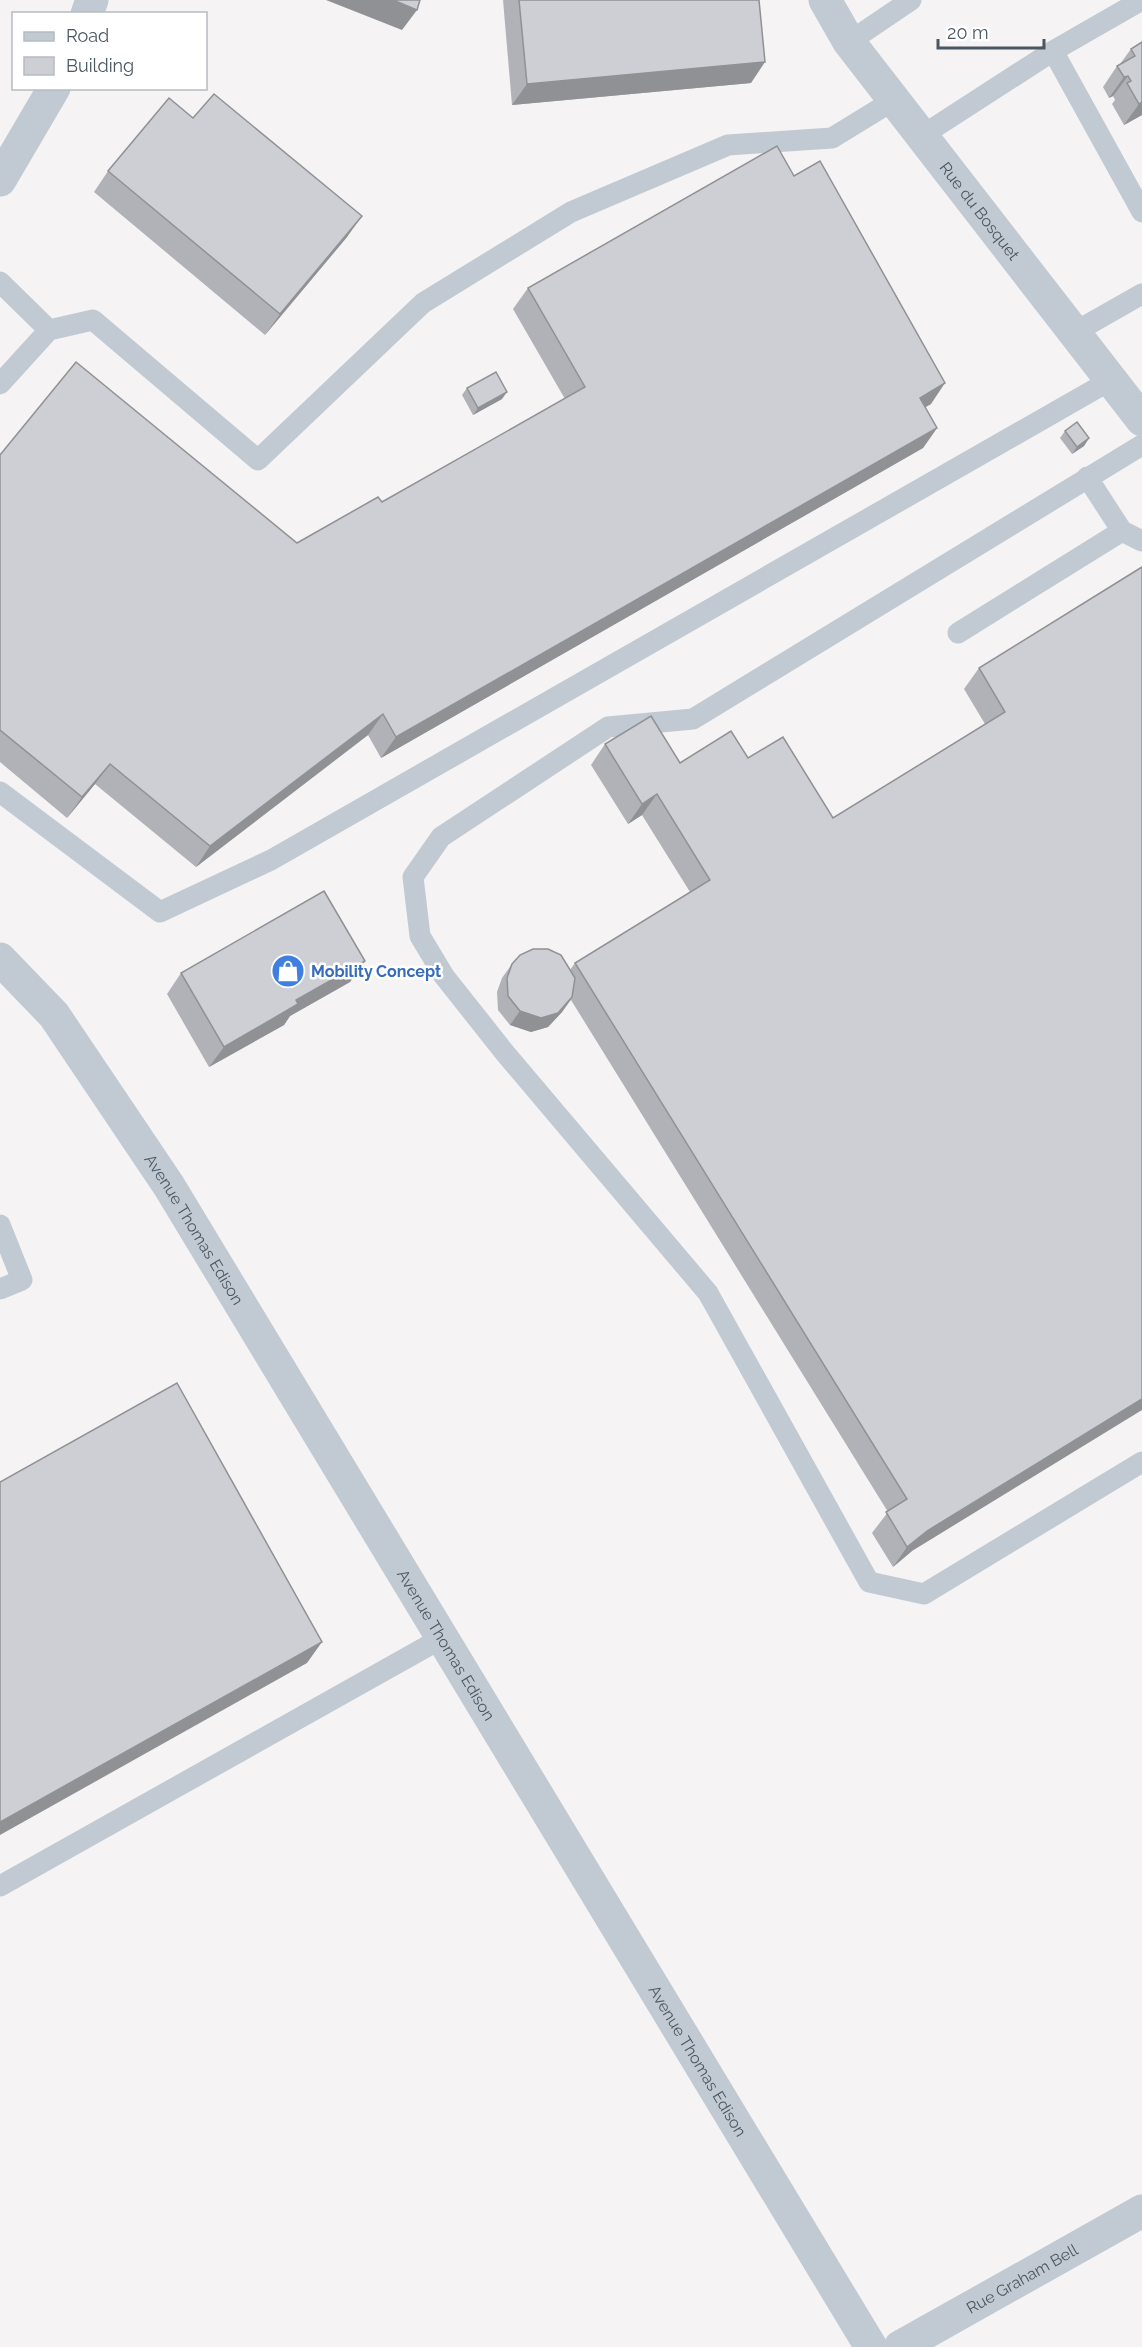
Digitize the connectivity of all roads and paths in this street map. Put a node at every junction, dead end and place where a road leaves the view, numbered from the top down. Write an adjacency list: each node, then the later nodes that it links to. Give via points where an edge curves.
1 (825, 0): 4 (street, Rue du Bosquet)
2 (911, 0): 4 (lane)
3 (1142, 0): 5 (lane)
4 (849, 42): 7 (street, Rue du Bosquet)
5 (1053, 51): 8 (lane); 10 (lane)
6 (53, 90): 9 (street)
7 (894, 100): 8 (street, Rue du Bosquet); 13 (lane, via 832,138 728,145 571,212 423,303 258,460 93,320)
8 (923, 135): 14 (street, Rue du Bosquet)
9 (0, 180)
10 (1142, 212)
11 (0, 282): 13 (lane)
12 (1142, 294): 14 (lane)
13 (49, 330): 16 (lane)
14 (1075, 332): 15 (street, Rue du Bosquet)
15 (1111, 380): 17 (street, Rue du Bosquet); 23 (lane, via 281,854 160,912)
16 (0, 384)
17 (1142, 420)
18 (1142, 445): 19 (lane)
19 (1087, 477): 20 (lane); 27 (lane, via 693,719 608,727 441,837 413,877 420,936 444,976 708,1293 869,1582 924,1594)
20 (1122, 531): 21 (lane); 22 (lane)
21 (1142, 541)
22 (958, 633)
23 (0, 792)
24 (0, 959): 28 (street, Avenue Thomas Edison, via 54,1015 168,1186)
25 (0, 1225): 26 (lane, via 22,1280)
26 (0, 1289)
27 (1142, 1462)
28 (442, 1638): 29 (lane); 31 (street, Avenue Thomas Edison)
29 (0, 1886)
30 (1142, 2211): 32 (street, Rue Graham Bell)
31 (871, 2347)
32 (900, 2347)

